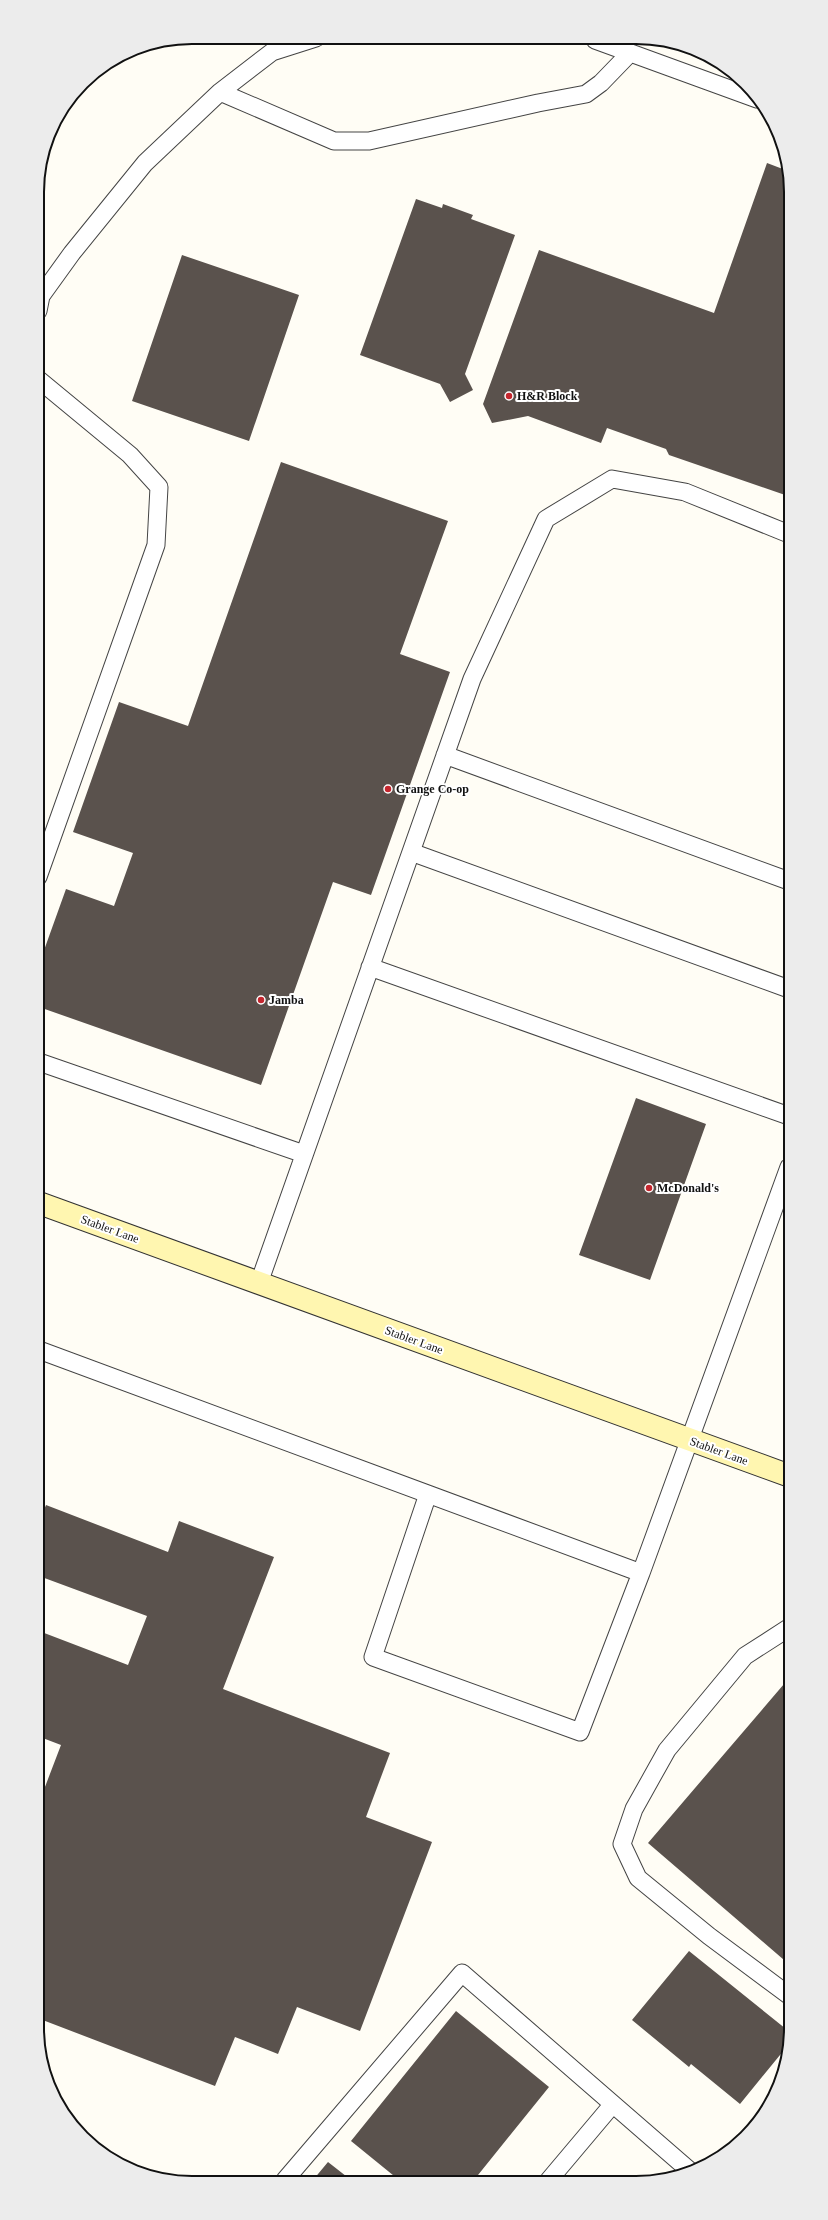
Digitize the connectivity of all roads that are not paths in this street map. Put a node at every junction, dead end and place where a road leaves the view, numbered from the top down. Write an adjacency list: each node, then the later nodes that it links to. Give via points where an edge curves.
1 (297, 44): 4 (lane, via 272,52)
2 (606, 44): 3 (lane)
3 (630, 53): 4 (lane, via 601,84 586,94 370,141 334,141); 5 (lane)
4 (220, 92): 6 (lane, via 145,163 72,252)
5 (748, 96)
6 (44, 292)
7 (44, 384): 11 (lane, via 130,455 159,487 156,545)
8 (784, 532): 9 (lane, via 685,492 612,479 546,519 472,679)
9 (445, 755): 10 (lane); 12 (lane)
10 (411, 852): 13 (lane); 14 (lane)
11 (44, 860)
12 (784, 879)
13 (370, 967): 16 (lane); 17 (lane)
14 (784, 987)
15 (44, 1064): 17 (lane)
16 (784, 1114)
17 (304, 1154): 20 (lane)
18 (784, 1182): 22 (lane)
19 (44, 1205): 20 (main road, Stabler Lane)
20 (259, 1283): 22 (main road, Stabler Lane)
21 (44, 1352): 24 (lane)
22 (689, 1440): 23 (main road, Stabler Lane); 25 (lane)
23 (784, 1474)
24 (428, 1494): 25 (lane); 25 (lane, via 373,1657 580,1732)
25 (641, 1573)
26 (784, 1631): 27 (lane, via 745,1656 667,1750 634,1809 622,1844 638,1878 709,1936)
27 (784, 1992)
28 (613, 2104): 29 (lane); 30 (lane, via 462,1973); 31 (lane)
29 (686, 2167)
30 (288, 2176)
31 (552, 2176)

